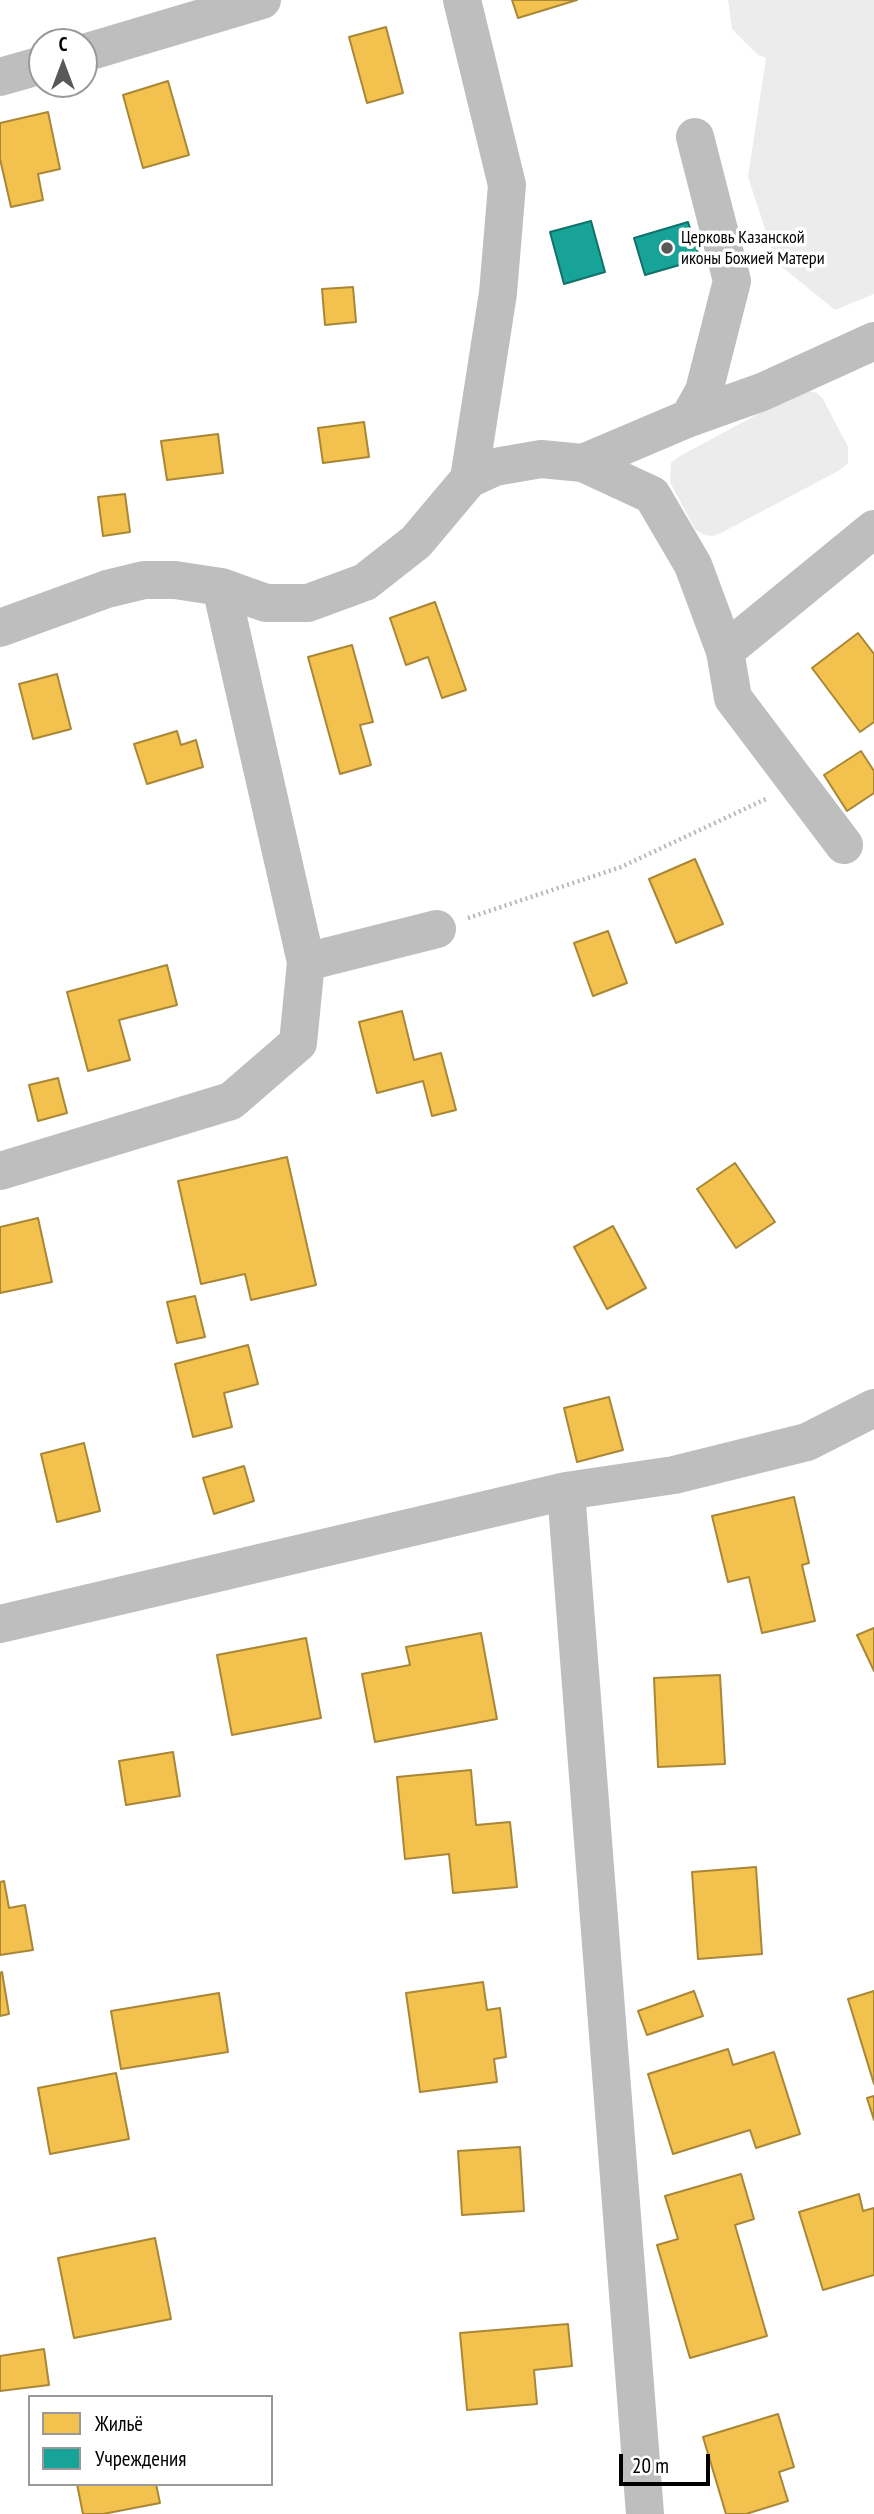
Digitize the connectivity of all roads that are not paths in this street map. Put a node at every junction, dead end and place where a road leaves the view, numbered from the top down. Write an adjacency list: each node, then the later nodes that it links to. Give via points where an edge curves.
1 (262, 0): 3 (street)
2 (462, 0): 10 (street, via 507,185 498,293)
3 (98, 49)
4 (28, 69): 5 (street)
5 (0, 77)
6 (695, 137): 8 (street, via 733,281 704,391)
7 (874, 341): 8 (street, via 762,392)
8 (689, 418): 9 (street)
9 (583, 463): 10 (street, via 541,459 495,467); 14 (street, via 652,495 693,565)
10 (469, 479): 12 (street, via 416,542 365,582 308,603 266,603)
11 (874, 529): 14 (street)
12 (220, 587): 13 (street, via 144,580); 17 (street)
13 (0, 628)
14 (725, 651): 15 (street, via 733,698)
15 (844, 845)
16 (438, 929): 17 (street)
17 (306, 962): 18 (street, via 298,1043 231,1101)
18 (0, 1171)
19 (874, 1408): 20 (street, via 807,1442 674,1475)
20 (566, 1491): 21 (street); 22 (street)
21 (0, 1624)
22 (645, 2514)

